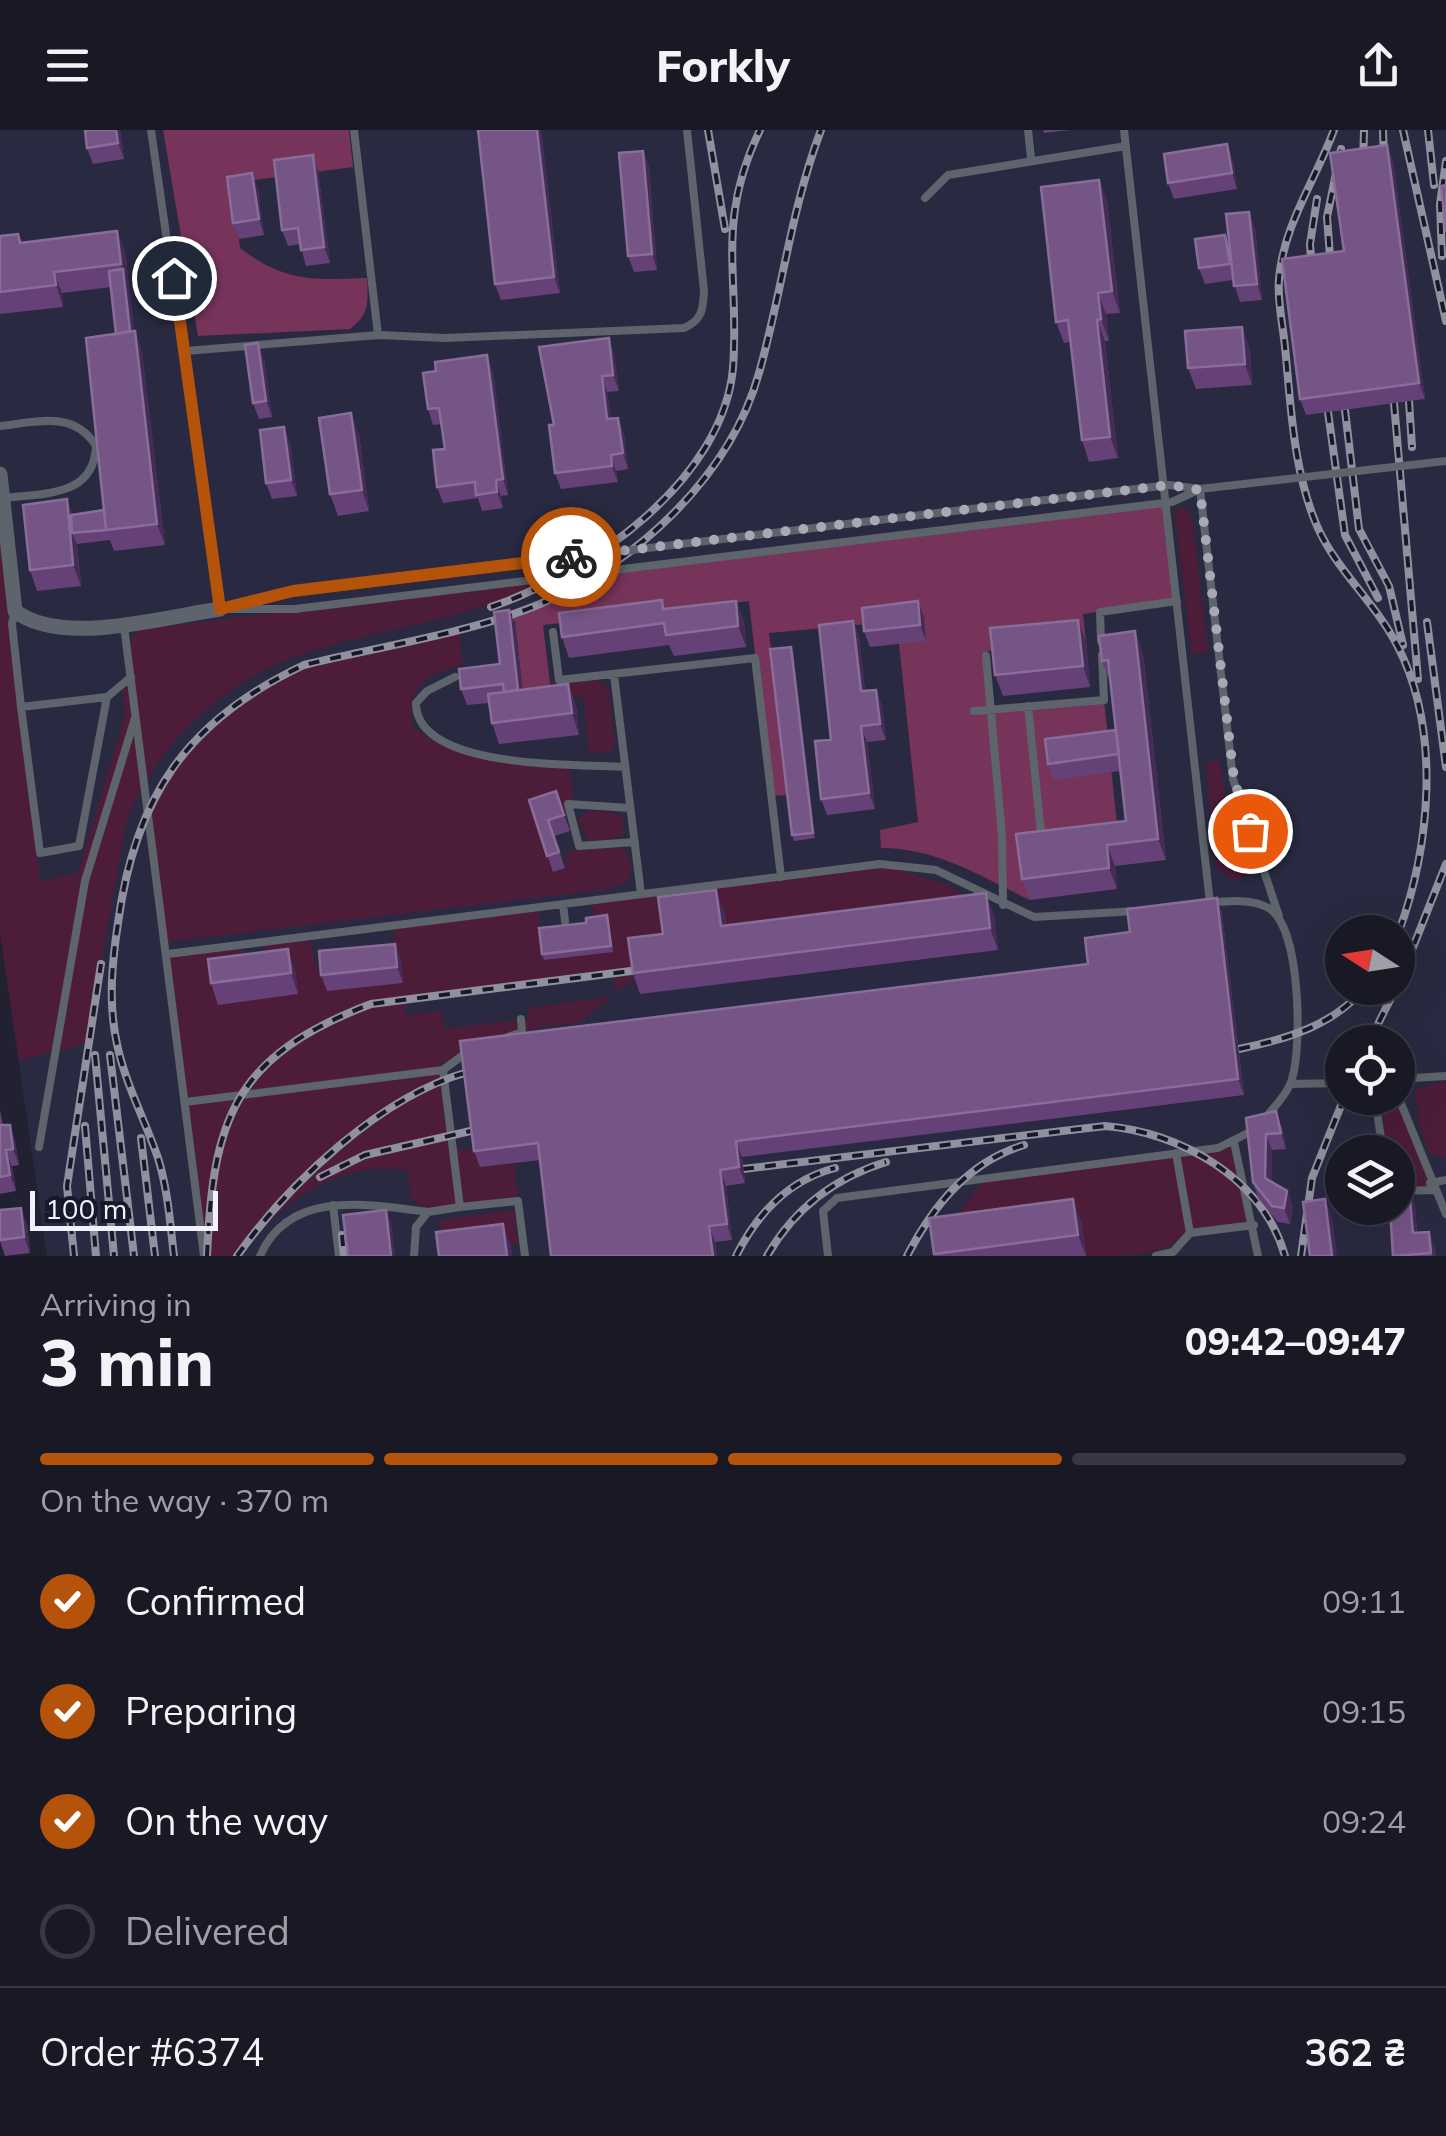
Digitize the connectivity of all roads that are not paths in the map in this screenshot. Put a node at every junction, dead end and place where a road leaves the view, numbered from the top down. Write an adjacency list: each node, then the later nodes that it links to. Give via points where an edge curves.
1 (151, 130): 10 (lane)
2 (354, 130): 9 (lane)
3 (687, 130): 9 (lane, via 704,291 697,322 684,328)
4 (1028, 130): 7 (lane)
5 (1124, 130): 6 (lane)
6 (1126, 146): 7 (lane); 16 (lane)
7 (1031, 158): 8 (lane, via 948,175)
8 (925, 198)
9 (378, 335): 10 (lane)
10 (186, 351): 17 (lane)
11 (0, 426): 15 (lane, via 56,420 75,425 96,446 96,463 69,490)
12 (1446, 460): 14 (lane, bridge)
13 (0, 474): 15 (street)
14 (1200, 490): 17 (lane, bridge, via 1172,502 295,609); 17 (lane, bridge, via 1170,485 293,591); 45 (lane, via 1234,779)
15 (3, 498): 18 (street)
16 (1177, 601): 26 (lane, via 1100,612 1104,700); 39 (lane, via 1199,749)
17 (220, 609): 19 (street)
18 (15, 611): 19 (street, via 63,629); 27 (lane)
19 (123, 622): 23 (lane)
20 (553, 632): 22 (lane, via 559,680)
21 (986, 656): 28 (lane)
22 (614, 675): 31 (lane); 37 (lane, via 755,658)
23 (130, 677): 25 (lane); 30 (lane)
24 (455, 677): 31 (lane, via 416,703 428,732 483,758)
25 (106, 697): 27 (lane); 27 (lane, via 79,846 40,853)
26 (1028, 706): 28 (lane); 34 (lane)
27 (22, 707)
28 (994, 710): 29 (lane); 35 (lane)
29 (974, 711)
30 (136, 717): 49 (lane); 62 (lane, via 85,882)
31 (625, 767): 32 (lane)
32 (630, 808): 36 (lane); 36 (lane, via 568,804 578,846)
33 (1058, 831): 34 (lane)
34 (1042, 833): 35 (lane)
35 (1002, 836): 41 (lane)
36 (635, 842): 38 (lane)
37 (781, 877): 38 (lane); 41 (lane, via 906,864 936,870)
38 (641, 894): 40 (lane)
39 (1210, 903): 42 (lane); 45 (lane, via 1258,904)
40 (563, 904): 44 (lane); 46 (lane)
41 (1004, 905): 43 (lane, via 1034,917 1061,918)
42 (1192, 905)
43 (1154, 909)
44 (566, 920)
45 (1281, 920): 58 (lane, via 1292,954 1298,1051)
46 (355, 930): 47 (lane); 48 (lane)
47 (356, 942)
48 (255, 943): 49 (lane); 50 (lane)
49 (168, 954): 59 (lane)
50 (257, 957)
51 (521, 1019): 52 (lane, via 522,1032)
52 (492, 1042)
53 (477, 1047): 54 (lane)
54 (442, 1070): 59 (lane); 68 (lane)
55 (1446, 1076): 56 (lane)
56 (1415, 1079)
57 (1325, 1083): 58 (lane)
58 (1291, 1084): 61 (lane, via 1264,1119)
59 (186, 1102): 73 (lane)
60 (1405, 1115): 65 (lane)
61 (1234, 1142): 63 (lane); 71 (lane)
62 (39, 1147)
63 (1176, 1153): 72 (lane); 78 (lane, via 837,1198 823,1211)
64 (1446, 1180): 65 (lane)
65 (1432, 1187): 66 (lane); 70 (lane)
66 (1415, 1189)
67 (333, 1205): 69 (lane); 74 (lane, via 303,1210 278,1226); 75 (lane)
68 (460, 1207): 69 (lane); 77 (lane, via 518,1201)
69 (428, 1212): 76 (lane, via 416,1227)
70 (1446, 1214)
71 (1254, 1226): 72 (lane); 80 (lane)
72 (1190, 1232): 79 (lane, via 1172,1252)
73 (204, 1256)
74 (260, 1256)
75 (339, 1256)
76 (414, 1256)
77 (525, 1256)
78 (828, 1256)
79 (1156, 1256)
80 (1258, 1256)

